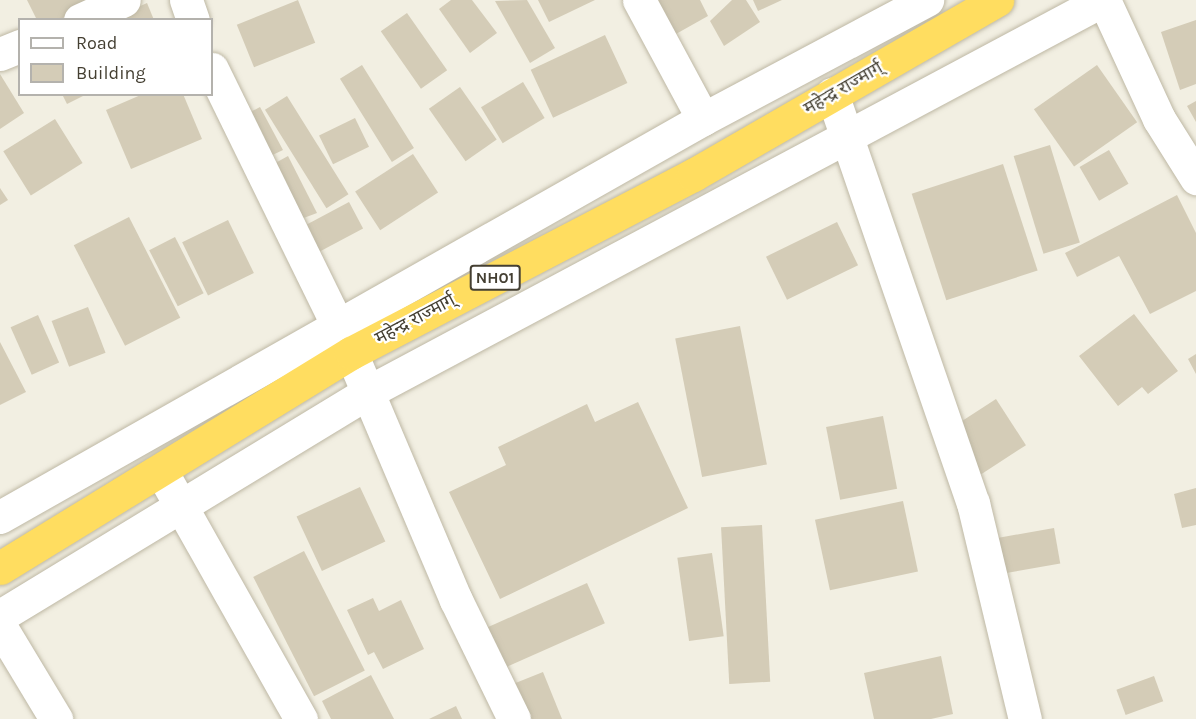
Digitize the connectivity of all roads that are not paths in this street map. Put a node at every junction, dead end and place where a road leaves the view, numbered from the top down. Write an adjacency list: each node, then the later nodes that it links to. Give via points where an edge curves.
1 (124, 0): 7 (street)
2 (186, 0): 8 (street)
3 (639, 0): 13 (street)
4 (927, 0): 13 (street)
5 (997, 0): 12 (highway, महेन्द्र राज्मार्ग् / NH01)
6 (1104, 0): 14 (street); 15 (street, via 1159,119)
7 (84, 18)
8 (192, 18)
9 (18, 47): 10 (street)
10 (0, 54)
11 (213, 71): 16 (street)
12 (832, 94): 14 (street); 17 (highway, महेन्द्र राज्मार्ग् / NH01, via 693,175)
13 (703, 119): 16 (street)
14 (847, 138): 18 (street); 28 (street, via 973,503)
15 (1196, 178)
16 (337, 324): 17 (street); 21 (street)
17 (351, 353): 18 (street); 19 (highway, महेन्द्र राज्मार्ग् / NH01)
18 (368, 392): 20 (street); 27 (street, via 456,600)
19 (159, 469): 20 (street); 22 (highway, महेन्द्र राज्मार्ग् / NH01)
20 (180, 503): 23 (street); 26 (street)
21 (0, 517)
22 (0, 568)
23 (0, 616)
24 (0, 626): 25 (street)
25 (57, 719)
26 (301, 719)
27 (514, 719)
28 (1025, 719)

